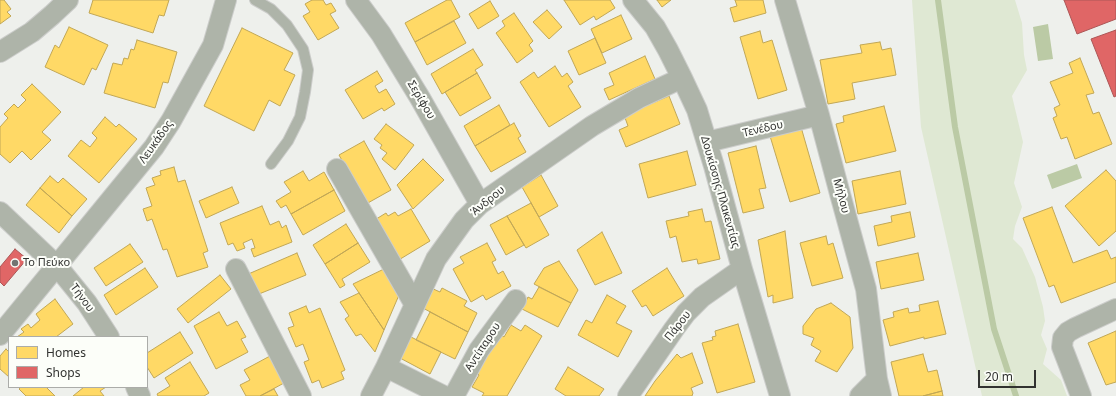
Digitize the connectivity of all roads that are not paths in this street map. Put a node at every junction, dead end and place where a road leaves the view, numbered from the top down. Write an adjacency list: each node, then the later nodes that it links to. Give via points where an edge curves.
1 (68, 0): 7 (street, via 32,32)
2 (226, 0): 15 (street, Λευκάδος, via 213,45 154,148)
3 (255, 0): 11 (lane, via 271,9 287,25 303,49 308,70 300,117 288,141)
4 (356, 0): 13 (street, Σερίφου, via 381,34 420,98)
5 (633, 0): 8 (street, Δουκίσσης Πλακεντίας, via 655,27)
6 (785, 0): 9 (street, Μήλου)
7 (0, 52)
8 (682, 78): 10 (street, Δουκίσσης Πλακεντίας, via 697,110); 13 (street, Άνδρου, via 639,98 592,126)
9 (819, 115): 10 (street, Τενέδου); 24 (street, Μήλου, via 866,289)
10 (707, 142): 17 (street, Δουκίσσης Πλακεντίας)
11 (271, 164)
12 (336, 169): 19 (street)
13 (480, 204): 19 (street, Άνδρου, via 464,220 436,259)
14 (0, 212): 15 (street, Τήνου)
15 (57, 266): 21 (street, Λευκάδος); 22 (street, Τήνου, via 87,303)
16 (236, 269): 25 (street)
17 (742, 269): 29 (street, Πάρου, via 702,297 686,313); 30 (street, Δουκίσσης Πλακεντίας)
18 (516, 300): 28 (street, Αντίπαρου, via 479,350)
19 (415, 305): 23 (street, Άνδρου)
20 (1116, 309): 32 (street, via 1068,332 1063,338 1062,347)
21 (0, 335)
22 (108, 336)
23 (386, 367): 26 (street, Άνδρου); 27 (street)
24 (879, 388): 31 (street)
25 (301, 396)
26 (371, 396)
27 (444, 396)
28 (454, 396)
29 (628, 396)
30 (780, 396)
31 (860, 396)
32 (1081, 396)

